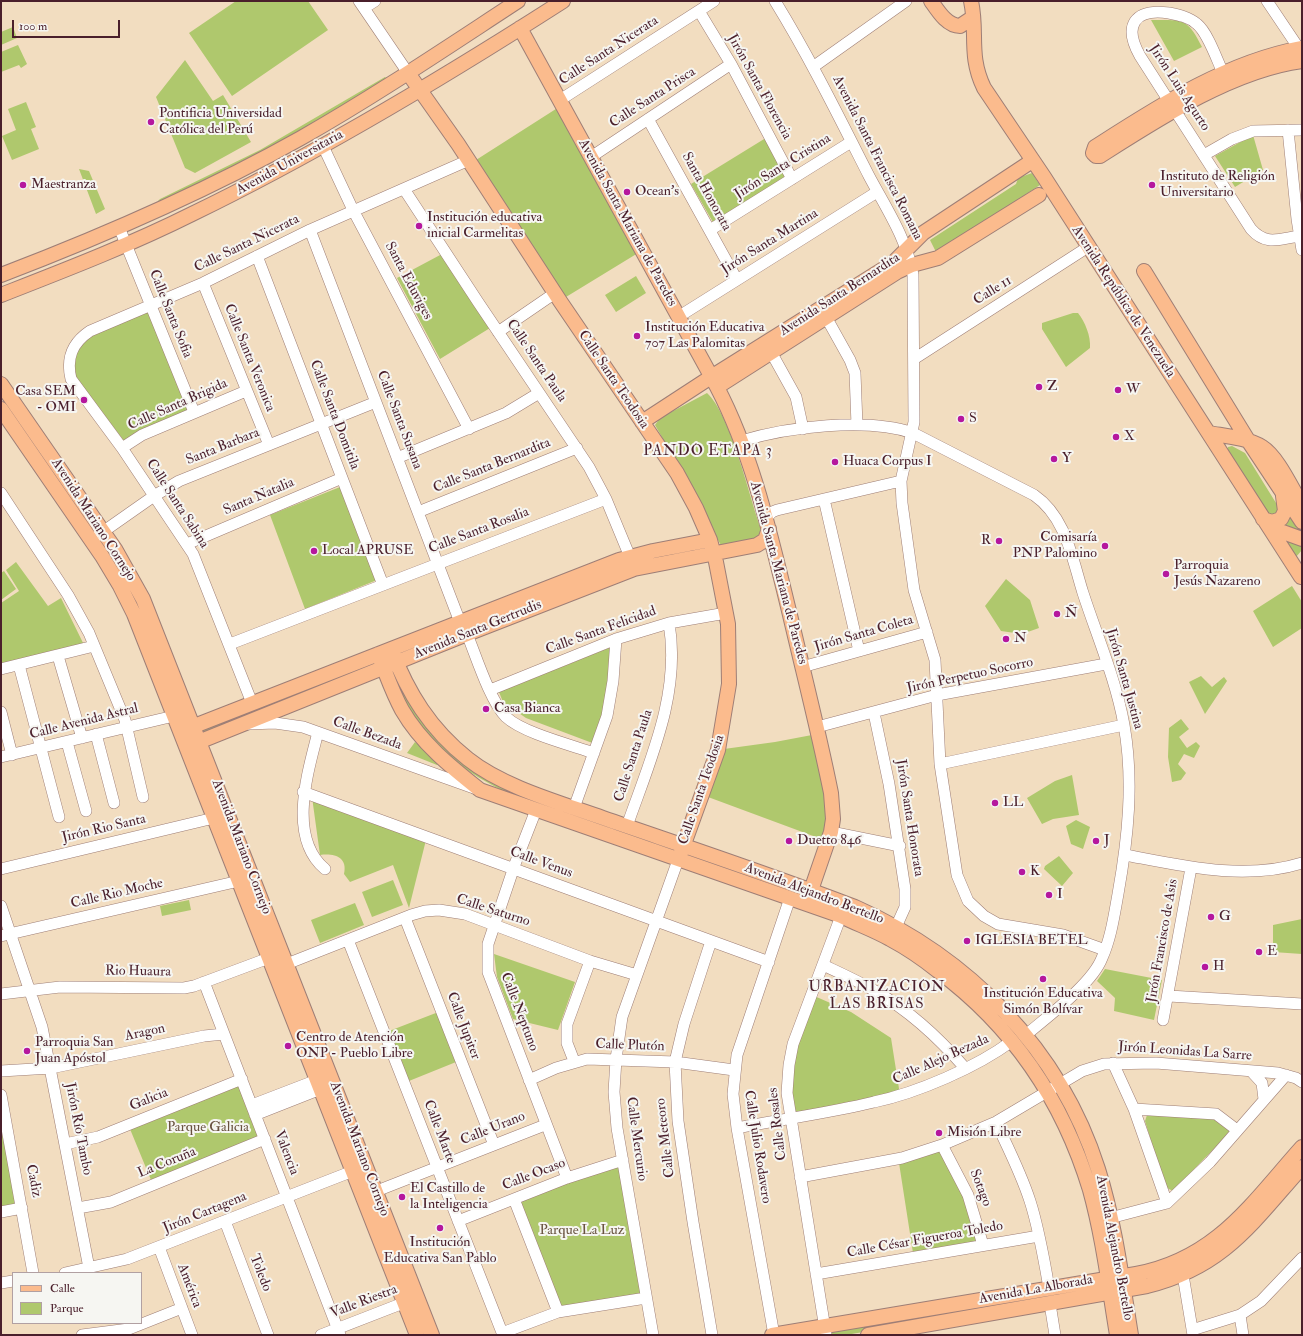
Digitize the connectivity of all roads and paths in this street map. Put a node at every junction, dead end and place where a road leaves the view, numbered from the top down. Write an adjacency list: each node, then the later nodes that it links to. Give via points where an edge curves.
1 (375, 1): 12 (street)
2 (518, 1): 20 (main road, Avenida Universitaria)
3 (563, 1): 16 (main road, Avenida Universitaria)
4 (714, 1): 13 (street, Calle Santa Nicerata)
5 (775, 1): 19 (street, Avenida Santa Francisca Romana)
6 (906, 1): 19 (street)
7 (931, 1): 15 (main road)
8 (942, 1): 15 (main road)
9 (960, 1): 14 (main road)
10 (971, 1): 14 (main road, Avenida República de Venezuela)
11 (1267, 1): 17 (street)
12 (362, 5): 20 (street)
13 (699, 11): 18 (street, Jirón Santa Florencia); 23 (street, Calle Santa Nicerata)
14 (972, 18): 15 (main road, via 960,26); 33 (main road, Avenida República de Venezuela, via 973,55 977,74)
15 (950, 24)
16 (520, 28): 22 (main road, Avenida Universitaria); 23 (main road, Avenida Santa Mariana de Paredes)
17 (1301, 53): 21 (main road, via 1256,60); 24 (main road, via 1273,67)
18 (731, 64): 25 (street, Calle Santa Prisca); 34 (street, Jirón Santa Florencia)
19 (813, 67): 28 (street, Avenida Santa Francisca Romana)
20 (408, 73): 22 (main road, Calle Santa Teodosia); 39 (main road, Avenida Universitaria, via 300,139 238,172)
21 (1223, 74): 24 (main road); 24 (street, Jirón Luis Agurto, via 1199,25 1180,15 1150,12 1144,14 1133,24 1131,38)
22 (420, 89): 29 (main road, Avenida Universitaria); 32 (main road, Calle Santa Teodosia)
23 (560, 100): 31 (main road, Avenida Santa Mariana de Paredes)
24 (1172, 106): 24 (main road, via 1095,147 1094,155 1100,156); 30 (street, Jirón Luis Agurto)
25 (648, 119): 31 (street, Calle Santa Prisca); 41 (street, Santa Honorata)
26 (1288, 130): 27 (street); 30 (street, via 1264,130 1243,134); 42 (street)
27 (1302, 130)
28 (851, 142): 34 (street, Jirón Santa Cristina); 36 (street, Avenida Santa Francisca Romana)
29 (323, 146): 38 (street, Santa Eduviges); 43 (main road, Avenida Universitaria, via 232,194)
30 (1204, 155): 42 (street, Jirón Luis Agurto, via 1244,220 1259,238 1269,241)
31 (591, 157): 58 (main road, Avenida Santa Mariana de Paredes)
32 (469, 160): 35 (street, Calle Santa Nicerata); 54 (main road, Calle Santa Teodosia)
33 (1032, 161): 44 (main road, Avenida República de Venezuela); 45 (main road, Avenida Santa Bernardita, via 923,233)
34 (792, 179): 41 (street, Jirón Santa Cristina)
35 (404, 189): 38 (street, Calle Santa Nicerata); 60 (street, Calle Santa Paula)
36 (878, 192): 45 (street, Avenida Santa Francisca Romana); 51 (street, Jirón Santa Martina)
37 (1039, 194): 48 (main road, Avenida Santa Bernardita, via 938,258)
38 (353, 210): 40 (street, Calle Santa Nicerata); 75 (street, Santa Eduviges)
39 (119, 227): 43 (street, Calle Santa Sofia); 50 (main road, Avenida Universitaria)
40 (310, 230): 47 (street, Calle Santa Nicerata); 68 (street, Calle Santa Susana)
41 (710, 230): 51 (street, Santa Honorata)
42 (1299, 236): 46 (street)
43 (126, 245): 53 (main road, Avenida Universitaria); 56 (street, Calle Santa Sofia)
44 (1088, 247): 62 (street, Calle 11); 78 (main road, Avenida República de Venezuela)
45 (908, 250): 48 (street, Avenida Santa Francisca Romana); 64 (main road, Avenida Santa Bernardita, via 893,263)
46 (1302, 250)
47 (257, 256): 52 (street, Calle Santa Nicerata); 73 (street, Calle Santa Domitila)
48 (912, 265): 59 (main road, Avenida Santa Bernardita); 62 (street, Avenida Santa Francisca Romana)
49 (1144, 271): 71 (main road)
50 (1, 275)
51 (737, 280): 58 (street, Jirón Santa Martina)
52 (202, 282): 56 (street, Calle Santa Nicerata); 66 (street, Calle Santa Veronica)
53 (15, 290): 55 (main road, Avenida Universitaria); 57 (main road)
54 (555, 293): 60 (street); 72 (main road, Calle Santa Teodosia)
55 (1, 295)
56 (151, 305): 63 (street, Calle Santa Nicerata, via 90,331 80,338 73,346 69,357); 70 (street, Calle Santa Sofia)
57 (1, 307)
58 (678, 317): 64 (main road, Avenida Santa Mariana de Paredes)
59 (826, 317): 61 (main road, Avenida Santa Bernardita); 74 (street, via 855,373)
60 (498, 332): 67 (street, Calle Santa Paula)
61 (771, 352): 64 (main road, Avenida Santa Bernardita); 76 (street, via 796,397)
62 (914, 359): 77 (street, Avenida Santa Francisca Romana)
63 (71, 379): 83 (street, Calle Santa Sabina)
64 (714, 382): 72 (main road, Avenida Santa Bernardita); 80 (main road, Avenida Santa Mariana de Paredes)
65 (1, 384): 99 (main road, Avenida Mariano Cornejo)
66 (246, 391): 70 (street, Calle Santa Brigida); 82 (street, Calle Santa Veronica)
67 (539, 392): 75 (street, via 506,413); 84 (street, Calle Santa Paula)
68 (376, 402): 73 (street, Santa Barbara); 86 (street, Calle Santa Susana)
69 (1, 409): 101 (main road, Avenida Mariano Cornejo)
70 (194, 412): 83 (street, Calle Santa Brigida, via 142,435)
71 (1235, 419): 79 (main road); 81 (main road)
72 (642, 422): 102 (main road, Calle Santa Teodosia, via 688,492)
73 (322, 424): 82 (street, Santa Barbara); 87 (street, Calle Santa Domitila)
74 (857, 425): 76 (street, Jirón Santa Justina); 77 (street, Jirón Santa Justina, via 882,426)
75 (469, 429): 86 (street)
76 (803, 429): 80 (street, Jirón Santa Justina)
77 (913, 433): 88 (street, Avenida Santa Francisca Romana); 119 (street, Jirón Santa Justina, via 1034,496 1051,510 1058,519)
78 (1209, 433): 79 (main road); 85 (main road, Avenida República de Venezuela)
79 (1226, 436): 81 (main road); 85 (main road)
80 (741, 441): 98 (main road, Avenida Santa Mariana de Paredes)
81 (1249, 442): 90 (main road); 94 (main road, via 1268,452)
82 (269, 444): 91 (street, Santa Barbara, via 179,481)
83 (122, 448): 91 (street, Calle Santa Sabina)
84 (577, 448): 92 (street, Calle Santa Paula); 95 (street, Calle Santa Bernardita)
85 (1223, 456): 96 (main road, Avenida República de Venezuela)
86 (397, 458): 95 (street, Calle Santa Susana)
87 (342, 478): 103 (street, Santa Natalia); 108 (street, Calle Santa Domitila)
88 (901, 481): 93 (street, Avenida Santa Gertrudis); 112 (street, Avenida Santa Francisca Romana, via 913,584)
89 (1, 493): 115 (street, via 68,595)
90 (1283, 495): 96 (main road, via 1286,508 1284,516 1277,522); 97 (main road)
91 (154, 496): 99 (street, Santa Barbara); 103 (street, Calle Santa Sabina)
92 (606, 499): 105 (street, Calle Santa Paula); 107 (street, Calle Santa Rosalia)
93 (824, 499): 98 (street, Avenida Santa Gertrudis, via 772,512); 117 (street)
94 (1302, 505)
95 (418, 512): 107 (street, Calle Santa Susana)
96 (1265, 521): 100 (main road, via 1280,531); 106 (main road, Avenida República de Venezuela, via 1300,575)
97 (1302, 522)
98 (767, 524): 104 (main road, Avenida Santa Gertrudis, via 765,540 757,546); 122 (main road, Avenida Santa Mariana de Paredes)
99 (103, 532): 101 (street, Santa Barbara); 132 (main road, Avenida Mariano Cornejo, via 143,599)
100 (1302, 539)
101 (91, 540): 129 (main road, Avenida Mariano Cornejo, via 127,598)
102 (710, 540): 104 (main road, Calle Santa Teodosia); 105 (main road, Avenida Santa Gertrudis)
103 (187, 544): 114 (street, Calle Santa Sabina, via 198,563)
104 (715, 554): 109 (main road, Calle Santa Teodosia); 111 (main road, Avenida Santa Gertrudis, via 634,569)
105 (630, 557): 111 (main road, Avenida Santa Gertrudis)
106 (1302, 557)
107 (438, 564): 108 (street, Calle Santa Rosalia); 111 (street, Calle Santa Susana)
108 (384, 585): 114 (street, Calle Santa Rosalia)
109 (726, 613): 110 (street, Calle Santa Felicidad); 158 (main road, Calle Santa Teodosia, via 729,639 726,710 718,750)
110 (669, 623): 113 (street, Calle Santa Felicidad); 156 (street, Calle Santa Paula, via 672,661 665,714)
111 (464, 628): 116 (main road, Avenida Santa Gertrudis); 121 (main road, Avenida Santa Gertrudis); 124 (street, Calle Santa Susana)
112 (927, 632): 117 (street, Jirón Santa Coleta); 125 (street, Avenida Santa Francisca Romana, via 935,660)
113 (616, 639): 124 (street, Calle Santa Felicidad); 143 (street, via 612,695)
114 (230, 644): 126 (street, Calle Santa Sabina)
115 (94, 646): 118 (street); 133 (street)
116 (384, 651): 121 (main road, Avenida Alejandro Bertello); 126 (main road, Avenida Santa Gertrudis)
117 (859, 651): 122 (street, Jirón Santa Coleta)
118 (58, 656): 120 (street); 138 (street)
119 (1106, 664): 125 (street, Jirón Perpetuo Socorro); 131 (street, Jirón Santa Justina)
120 (19, 665): 123 (street); 142 (street)
121 (390, 665): 130 (main road, Avenida Santa Gertrudis); 147 (main road, Avenida Alejandro Bertello, via 402,710 420,736 451,767); 150 (main road, Avenida Alejandro Bertello, via 437,731 469,760 508,782)
122 (806, 666): 134 (main road, Avenida Santa Mariana de Paredes)
123 (1, 669)
124 (490, 690): 143 (street, Calle Santa Susana, via 506,717 518,725)
125 (938, 695): 128 (street, Jirón Perpetuo Socorro); 146 (street, Avenida Santa Francisca Romana)
126 (252, 703): 132 (main road, Avenida Santa Gertrudis)
127 (1, 712): 144 (street)
128 (874, 713): 134 (street, Jirón Perpetuo Socorro); 159 (street, Jirón Santa Honorata)
129 (174, 716): 133 (street, Calle Avenida Astral); 135 (main road, Avenida Mariano Cornejo)
130 (240, 725): 136 (street, Calle Bezada, via 275,723 304,727); 139 (main road, Avenida Santa Gertrudis)
131 (1124, 725): 146 (street); 160 (street, Jirón Santa Justina, via 1129,788)
132 (193, 726): 135 (main road, Avenida Santa Gertrudis); 139 (main road, Avenida Mariano Cornejo)
133 (126, 727): 137 (street, Calle Avenida Astral); 149 (street)
134 (817, 727): 157 (main road, Avenida Santa Mariana de Paredes, via 832,793)
135 (180, 731): 141 (main road, Avenida Mariano Cornejo)
136 (318, 732): 147 (street, Calle Bezada); 148 (street)
137 (96, 734): 138 (street, Calle Avenida Astral); 151 (street)
138 (82, 738): 140 (street, Calle Avenida Astral)
139 (199, 741): 141 (main road, Avenida Santa Gertrudis); 186 (main road, Avenida Mariano Cornejo)
140 (67, 742): 142 (street, Calle Avenida Astral); 153 (street)
141 (186, 746): 155 (main road, Avenida Mariano Cornejo)
142 (42, 748): 144 (street, Calle Avenida Astral); 154 (street)
143 (594, 753): 150 (street)
144 (12, 755): 145 (street, Calle Avenida Astral)
145 (1, 757)
146 (940, 764): 182 (street, Avenida Santa Francisca Romana, via 957,875 961,889 975,909 998,924 1063,935)
147 (480, 790): 152 (main road, Avenida Alejandro Bertello)
148 (303, 792): 165 (street, via 303,819 307,839 316,861); 166 (street, Calle Venus)
149 (143, 797)
150 (576, 802): 156 (main road, Avenida Alejandro Bertello)
151 (114, 803)
152 (536, 810): 161 (main road, Avenida Alejandro Bertello); 166 (street, Calle Neptuno)
153 (86, 811)
154 (59, 817)
155 (214, 818): 164 (street, Jirón Rio Santa); 167 (main road, Avenida Mariano Cornejo)
156 (627, 826): 158 (main road, Avenida Alejandro Bertello)
157 (831, 832): 159 (street); 168 (main road, Avenida Santa Mariana de Paredes)
158 (683, 846): 161 (main road, Calle Santa Teodosia); 168 (main road, Avenida Alejandro Bertello)
159 (900, 846): 177 (street, Jirón Santa Honorata, via 906,899 902,917)
160 (1125, 855): 163 (street); 182 (street, Jirón Santa Justina)
161 (678, 860): 169 (main road, Avenida Alejandro Bertello); 175 (street, Calle Mercurio)
162 (1302, 863): 163 (street, via 1255,872)
163 (1191, 868): 192 (street, Jirón Francisco de Asis)
164 (1, 869)
165 (324, 869)
166 (514, 869): 175 (street, Calle Venus); 176 (street, Calle Neptuno)
167 (239, 881): 178 (street, Calle Rio Moche); 185 (main road, Avenida Mariano Cornejo)
168 (812, 890): 170 (main road, Avenida Santa Mariana de Paredes); 177 (main road, Avenida Alejandro Bertello)
169 (790, 898): 170 (main road, Avenida Alejandro Bertello); 184 (street, Calle Julio Rodavero)
170 (806, 904): 172 (main road, Avenida Alejandro Bertello)
171 (1, 906): 178 (street, Jirón Río Tambo)
172 (841, 916): 187 (street, Calle Rosales); 197 (main road, Avenida Alejandro Bertello, via 890,939 924,961 972,998)
173 (405, 918): 174 (street, Calle Saturno, via 425,911 440,910); 179 (street, Calle Saturno); 228 (street, Calle Jupiter)
174 (475, 918): 176 (street, Calle Saturno); 181 (street)
175 (657, 921): 180 (street, Calle Venus); 188 (street, Calle Mercurio)
176 (494, 926): 181 (street, Calle Neptuno); 183 (street, Calle Saturno)
177 (896, 927): 196 (main road, Avenida Alejandro Bertello, via 932,949 971,979)
178 (5, 935): 190 (street, Jirón Río Tambo)
179 (348, 940): 186 (street, Calle Saturno); 231 (street, Calle Marte)
180 (711, 941): 184 (street, Calle Venus); 201 (street, Calle Meteoro, via 684,1024)
181 (488, 944): 211 (street, Calle Neptuno, via 488,972)
182 (1105, 950): 196 (street, Jirón Santa Justina, via 1097,969 1089,978)
183 (590, 961): 188 (street, Calle Saturno); 200 (street, via 567,1024 567,1043)
184 (769, 962): 205 (street, Calle Julio Rodavero)
185 (271, 964): 186 (street, Calle Saturno); 189 (street, Rio Huaura); 213 (main road, Avenida Mariano Cornejo)
186 (287, 964): 236 (main road, Avenida Mariano Cornejo)
187 (823, 965): 198 (street, via 875,990); 219 (street, Calle Rosales, via 793,1044 787,1093)
188 (637, 975): 199 (street, Calle Mercurio, via 622,1017)
189 (204, 982): 190 (street, Rio Huaura, via 184,988 60,986); 195 (street, Valencia)
190 (30, 990): 191 (street, Rio Huaura); 203 (street, Jirón Río Tambo)
191 (1, 994)
192 (1169, 996): 193 (street); 194 (street, Jirón Francisco de Asis)
193 (1302, 1004)
194 (1164, 1020)
195 (224, 1034): 203 (street, Aragon); 210 (street, Valencia)
196 (1026, 1035): 214 (main road, Avenida Alejandro Bertello)
197 (1012, 1041): 204 (street, Calle Alejo Bezada, via 1001,1050); 214 (main road, Avenida Alejandro Bertello)
198 (952, 1052): 204 (street); 209 (street, via 952,1066)
199 (616, 1059): 200 (street, Calle Plutón); 201 (street, Calle Plutón); 230 (street, Calle Mercurio, via 614,1092)
200 (574, 1061): 211 (street, Calle Plutón)
201 (675, 1062): 205 (street, Calle Plutón); 279 (street, Calle Meteoro, via 678,1121)
202 (1113, 1062): 207 (street, Jirón Leonidas La Sarre); 214 (street, Jirón Leonidas La Sarre, via 1082,1071); 217 (street)
203 (51, 1068): 206 (street, Aragon); 226 (street, Jirón Río Tambo)
204 (965, 1068): 209 (street, Calle Alejo Bezada)
205 (734, 1070): 223 (street, Calle Julio Rodavero, via 733,1094)
206 (1, 1071)
207 (1251, 1071): 208 (street, Jirón Leonidas La Sarre); 216 (street, via 1262,1083)
208 (1286, 1075): 212 (street, Jirón Leonidas La Sarre); 216 (street)
209 (946, 1077): 219 (street, Calle Alejo Bezada, via 875,1102)
210 (242, 1079): 218 (street, Valencia); 226 (street, Galicia, via 98,1137)
211 (529, 1080): 221 (street, Calle Neptuno)
212 (1302, 1082)
213 (319, 1085): 218 (street); 233 (main road, Avenida Mariano Cornejo)
214 (1053, 1087): 220 (street, Jirón Leonidas La Sarre); 243 (main road, Avenida Alejandro Bertello, via 1090,1146); 255 (main road, Avenida Alejandro Bertello, via 1081,1163)
215 (1, 1095): 222 (street, Cadiz)
216 (1264, 1099): 224 (street)
217 (1134, 1109): 224 (street, via 1216,1114); 239 (street)
218 (254, 1110): 225 (street, Valencia)
219 (790, 1118): 223 (street, Calle Alejo Bezada); 234 (street, Calle Rosales)
220 (996, 1122): 227 (street, Jirón Leonidas La Sarre); 246 (street, via 1018,1167)
221 (545, 1125): 228 (street, Calle Urano); 235 (street, Calle Neptuno)
222 (4, 1127): 240 (street, Cadiz)
223 (737, 1128): 280 (street, Calle Julio Rodavero)
224 (1237, 1130): 239 (street, via 1210,1162)
225 (265, 1139): 237 (street, Valencia); 241 (street, La Coruña, via 111,1202)
226 (65, 1144): 241 (street, Jirón Río Tambo)
227 (942, 1144): 234 (street, Jirón Leonidas La Sarre, via 902,1158); 247 (street, Sotago, via 968,1195)
228 (494, 1145): 231 (street, Calle Urano)
229 (1302, 1147): 255 (main road, Avenida La Alborada, via 1236,1221 1207,1246 1167,1266)
230 (623, 1160): 235 (street, Calle Ocaso); 260 (street, Calle Mercurio)
231 (437, 1168): 236 (street, Calle Urano); 245 (street, Calle Marte)
232 (1302, 1168): 254 (main road, Avenida La Alborada, via 1231,1245)
233 (352, 1171): 236 (main road, Avenida Mariano Cornejo); 237 (street, Jirón Cartagena)
234 (800, 1177): 253 (street, Calle Rosales)
235 (567, 1178): 238 (street, Calle Ocaso)
236 (369, 1194): 261 (main road, Avenida Mariano Cornejo)
237 (287, 1196): 244 (street, Jirón Cartagena); 269 (street, Valencia)
238 (514, 1199): 245 (street, Calle Ocaso); 264 (street)
239 (1167, 1202): 243 (street)
240 (22, 1208): 242 (street); 251 (street, Cadiz)
241 (78, 1208): 250 (street, Jirón Río Tambo)
242 (1, 1212)
243 (1110, 1218): 255 (main road, Avenida Alejandro Bertello)
244 (225, 1221): 248 (street, Jirón Cartagena); 274 (street, Toledo)
245 (458, 1221): 271 (street, Calle Marte)
246 (1039, 1236): 247 (street, Calle César Figueroa Toledo); 258 (street)
247 (983, 1245): 253 (street, Calle César Figueroa Toledo)
248 (159, 1247): 250 (street, Jirón Cartagena); 263 (street, América)
249 (1302, 1258): 265 (street, via 1260,1301)
250 (89, 1268): 252 (street, Jirón Cartagena)
251 (33, 1272)
252 (70, 1272)
253 (816, 1274): 268 (street, Calle Rosales)
254 (1183, 1275): 259 (main road, Avenida La Alborada, via 1153,1285); 270 (street)
255 (1114, 1277): 258 (main road, Avenida La Alborada); 259 (main road, Avenida Alejandro Bertello)
256 (12, 1281): 257 (street)
257 (1, 1283)
258 (1049, 1288): 268 (main road, Avenida La Alborada)
259 (1117, 1292): 262 (main road, Avenida La Alborada); 283 (main road, Avenida Alejandro Bertello); 284 (main road, Avenida Alejandro Bertello)
260 (646, 1298): 264 (street); 278 (street, Calle Mercurio)
261 (411, 1300): 269 (street, Valle Riestra); 276 (main road, Avenida Mariano Cornejo); 277 (main road, Avenida Mariano Cornejo)
262 (1050, 1304): 281 (main road, Avenida La Alborada); 282 (street)
263 (182, 1308): 267 (street); 273 (street, América)
264 (558, 1312): 271 (street)
265 (1240, 1315): 270 (street); 285 (street)
266 (142, 1324): 272 (street, via 129,1329)
267 (142, 1324)
268 (826, 1331): 280 (main road, Avenida La Alborada)
269 (339, 1332): 275 (street, Valle Riestra)
270 (1192, 1333)
271 (503, 1334)
272 (82, 1335)
273 (192, 1335)
274 (268, 1335)
275 (321, 1335)
276 (417, 1335)
277 (432, 1335)
278 (653, 1335)
279 (712, 1335)
280 (773, 1335)
281 (868, 1335)
282 (1056, 1335)
283 (1117, 1335)
284 (1131, 1335)
285 (1243, 1335)

